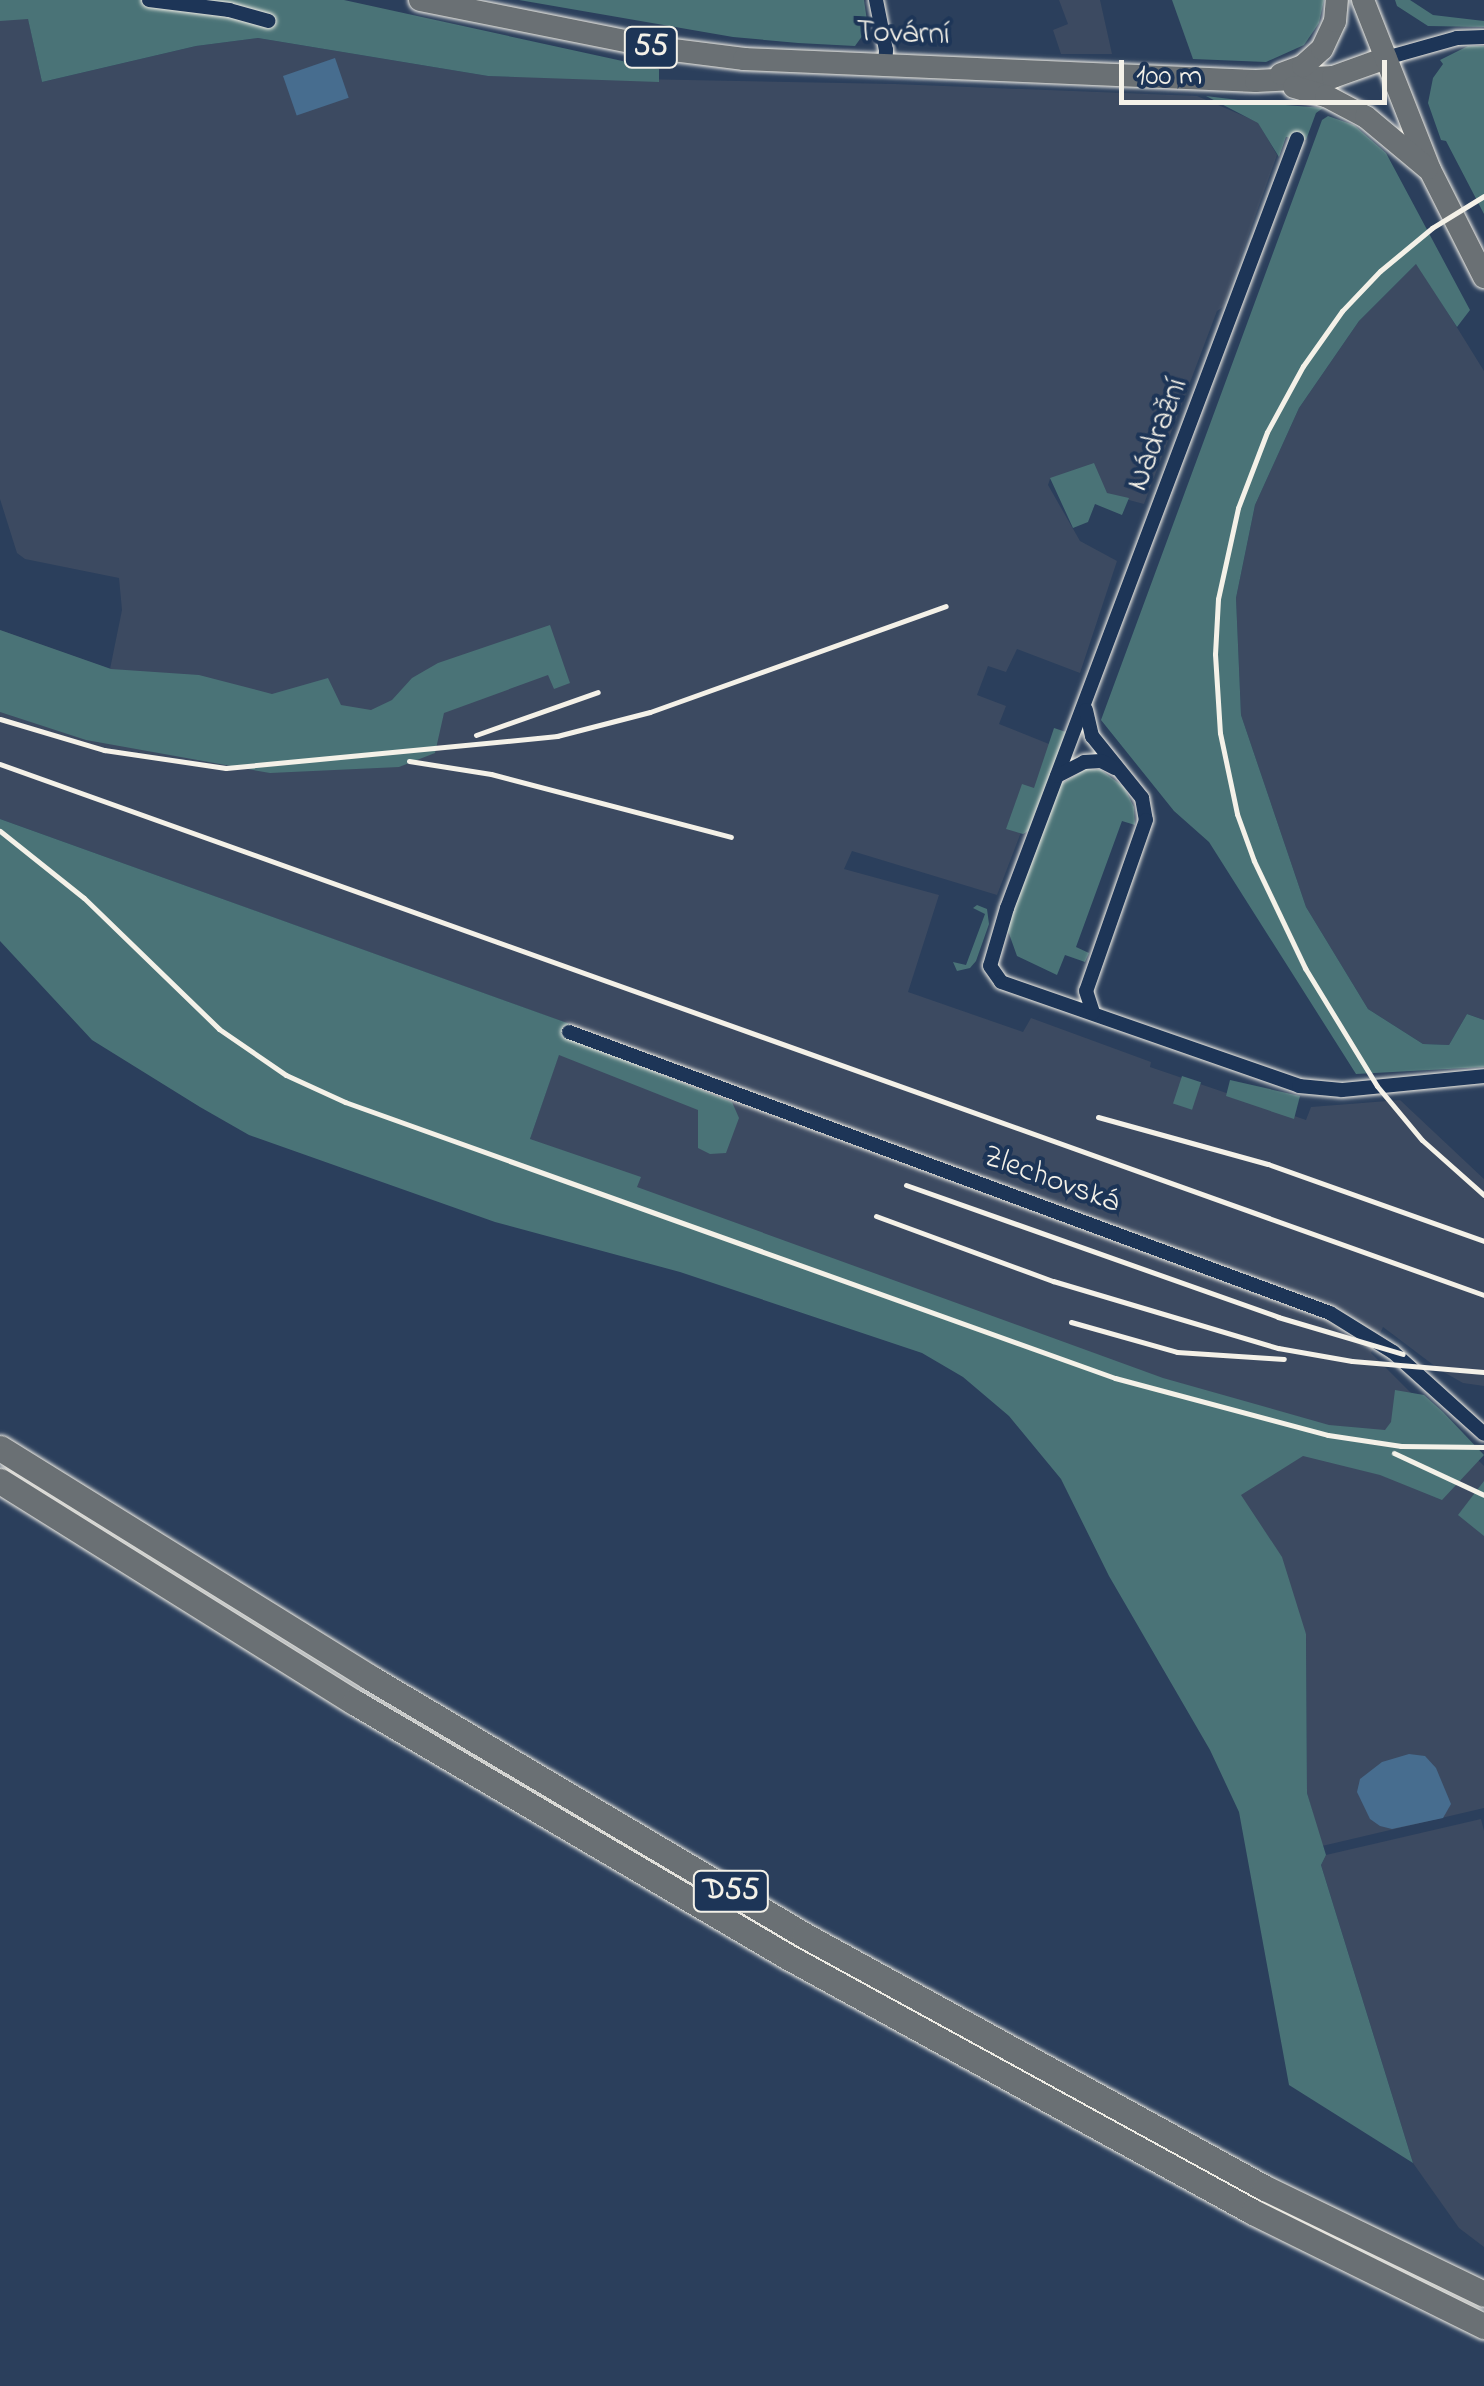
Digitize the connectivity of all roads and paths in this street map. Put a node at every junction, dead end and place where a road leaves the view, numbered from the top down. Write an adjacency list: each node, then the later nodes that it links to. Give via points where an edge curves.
1 (150, 0): 6 (street)
2 (420, 0): 9 (main road, Tovární / 55, via 665,49)
3 (876, 0): 9 (street)
4 (1337, 0): 10 (main road, 55, via 1336,21 1322,49 1303,66)
5 (1363, 0): 8 (main road)
6 (270, 21)
7 (1484, 37): 8 (street)
8 (1386, 58): 10 (main road, Tovární / 55, via 1333,77); 12 (main road)
9 (885, 67): 10 (main road, Tovární / 55)
10 (1256, 81): 12 (main road, 55, via 1326,96 1366,117)
11 (1297, 139): 14 (street, Nádražní)
12 (1430, 170): 13 (main road)
13 (1484, 277)
14 (1086, 705): 15 (street, via 1092,736); 16 (street, Nádražní)
15 (1121, 772): 16 (street, via 1092,762); 17 (street, via 1142,798 1146,820 1086,991)
16 (1057, 776): 17 (street, Nádražní, via 992,951 994,976)
17 (1093, 1014): 19 (street, Nádražní, via 1309,1088)
18 (569, 1032): 20 (street, Zlechovská, via 1330,1313 1393,1352)
19 (1484, 1076)
20 (1484, 1434)
21 (0, 1448): 23 (highway, D55, via 369,1678 804,1935 1265,2188)
22 (0, 1481): 24 (highway, D55, via 354,1702 788,1957 1253,2212)
23 (1484, 2294)
24 (1484, 2326)

